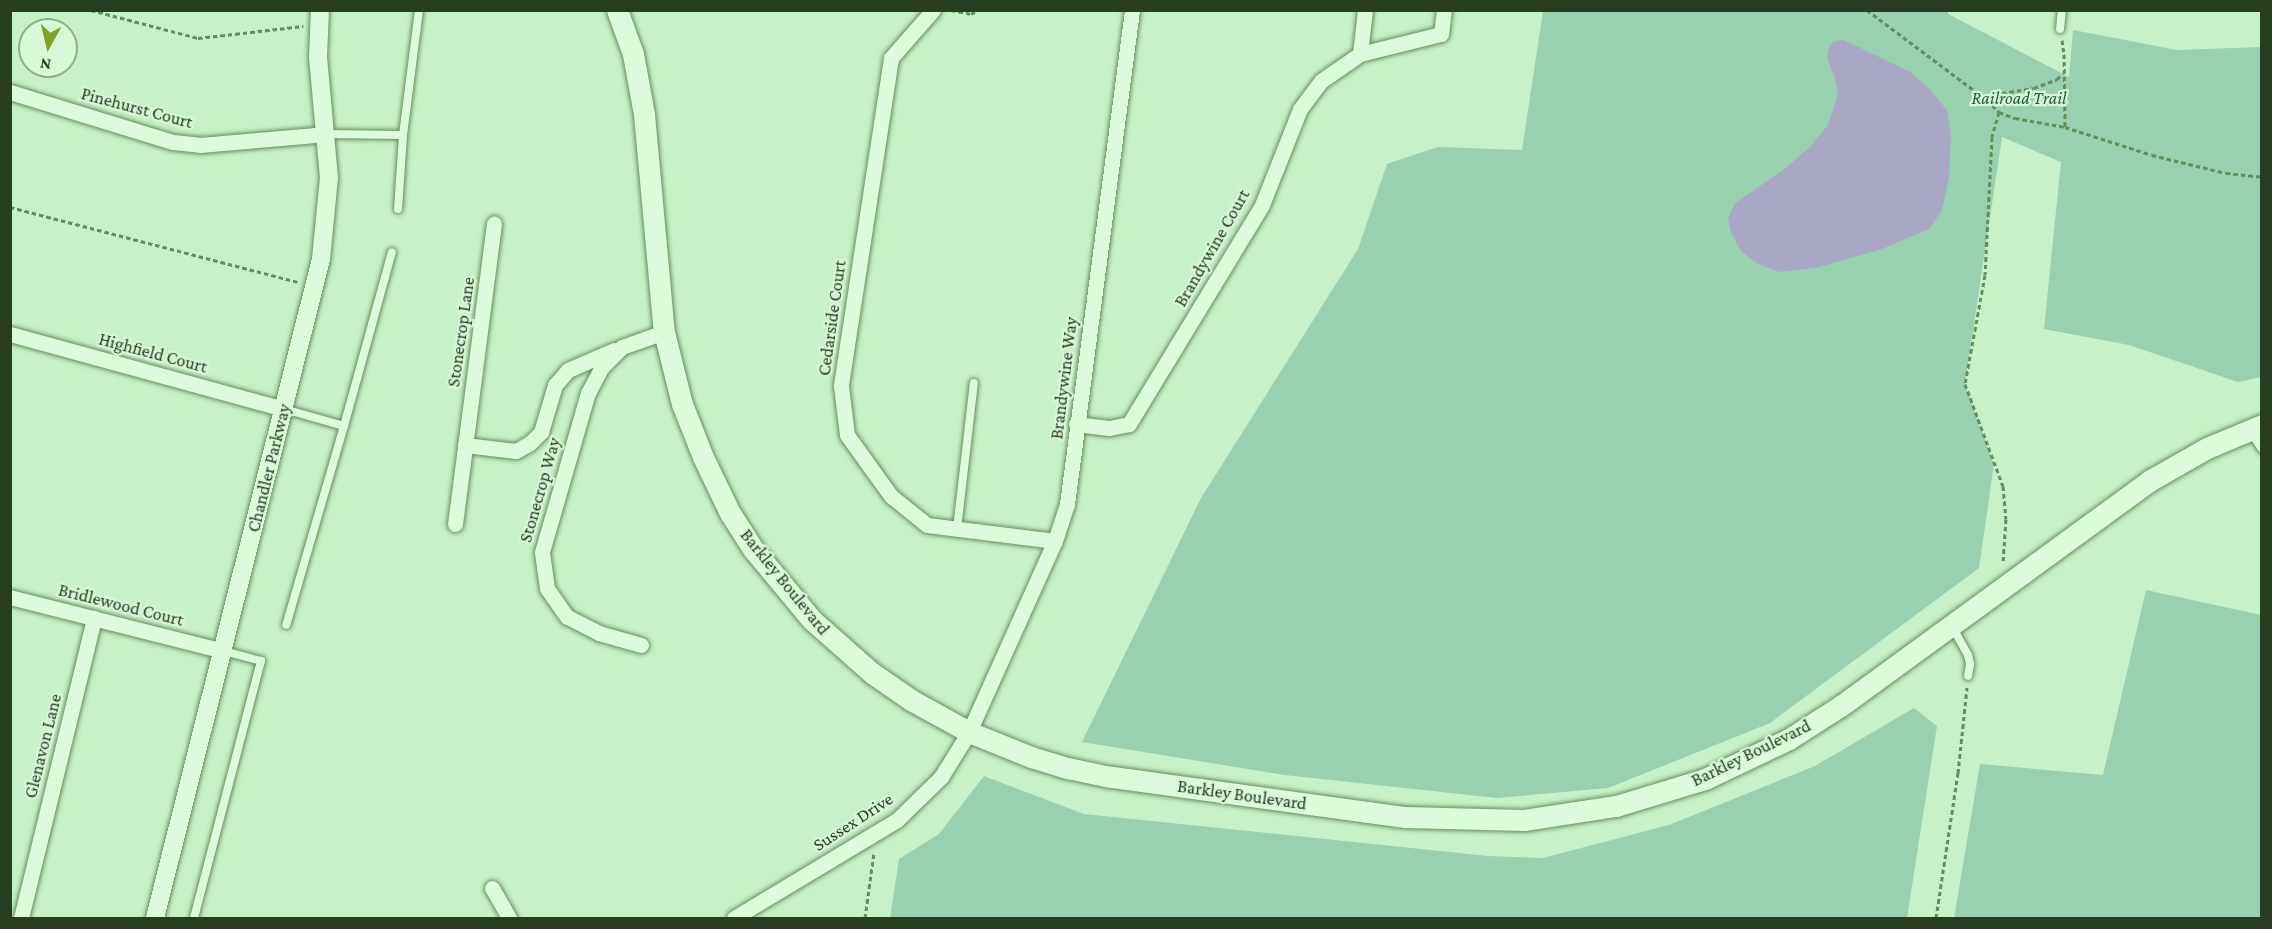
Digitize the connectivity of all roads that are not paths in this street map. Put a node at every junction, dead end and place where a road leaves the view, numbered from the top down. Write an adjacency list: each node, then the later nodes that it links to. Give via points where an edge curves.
1 (418, 10): 13 (lane)
2 (617, 10): 17 (main road, Barkley Boulevard, via 633,54 645,114)
3 (933, 10): 28 (street, Cedarside Court, via 891,58 841,386 848,435 891,496 927,525)
4 (1132, 10): 22 (street, Brandywine Way)
5 (1365, 10): 10 (street)
6 (1444, 10): 10 (street, Brandywine Court, via 1441,34)
7 (2062, 10): 9 (lane)
8 (320, 17): 12 (street, Chandler Parkway, via 318,57)
9 (2060, 29)
10 (1360, 54): 22 (street, Brandywine Court, via 1321,81 1300,109 1262,205 1130,424 1110,428)
11 (10, 92): 12 (street, Pinehurst Court, via 173,142 200,145)
12 (327, 134): 13 (lane); 21 (street, Chandler Parkway, via 328,202 321,259)
13 (403, 135): 14 (lane)
14 (398, 210)
15 (494, 224): 25 (street, Stonecrop Lane)
16 (392, 252): 23 (lane)
17 (664, 332): 19 (street, Stonecrop Way); 37 (main road, Barkley Boulevard, via 682,404 703,458 753,549 839,646 911,700)
18 (10, 334): 21 (street, Highfield Court)
19 (622, 347): 25 (street, via 568,370 555,385 541,432 530,443 516,451); 34 (street, Stonecrop Way, via 602,367 588,393 542,552 547,588 567,617 599,633)
20 (974, 383): 28 (lane)
21 (285, 409): 23 (lane); 35 (street, Chandler Parkway)
22 (1076, 424): 29 (street, Brandywine Way, via 1067,504)
23 (344, 426): 33 (lane)
24 (2258, 426): 26 (lane); 32 (main road, Barkley Boulevard, via 2207,448 2149,481)
25 (465, 445): 27 (street, Stonecrop Lane)
26 (2262, 449)
27 (455, 524)
28 (957, 529): 29 (street, Cedarside Court)
29 (1055, 541): 37 (street, Brandywine Way)
30 (10, 597): 31 (street, Bridlewood Court)
31 (94, 618): 35 (street, Bridlewood Court); 39 (street, Glenavon Lane)
32 (1951, 625): 36 (lane, via 1968,656); 37 (main road, Barkley Boulevard, via 1789,739 1705,779 1616,806 1524,820 1405,818 1105,776 1031,757)
33 (286, 626)
34 (640, 645)
35 (223, 651): 40 (street, Chandler Parkway); 41 (lane, via 261,661)
36 (1968, 676)
37 (969, 732): 43 (street, Sussex Drive, via 941,777 920,801 877,833)
38 (492, 888): 42 (street)
39 (21, 918)
40 (155, 918)
41 (194, 918)
42 (509, 918)
43 (734, 918)

